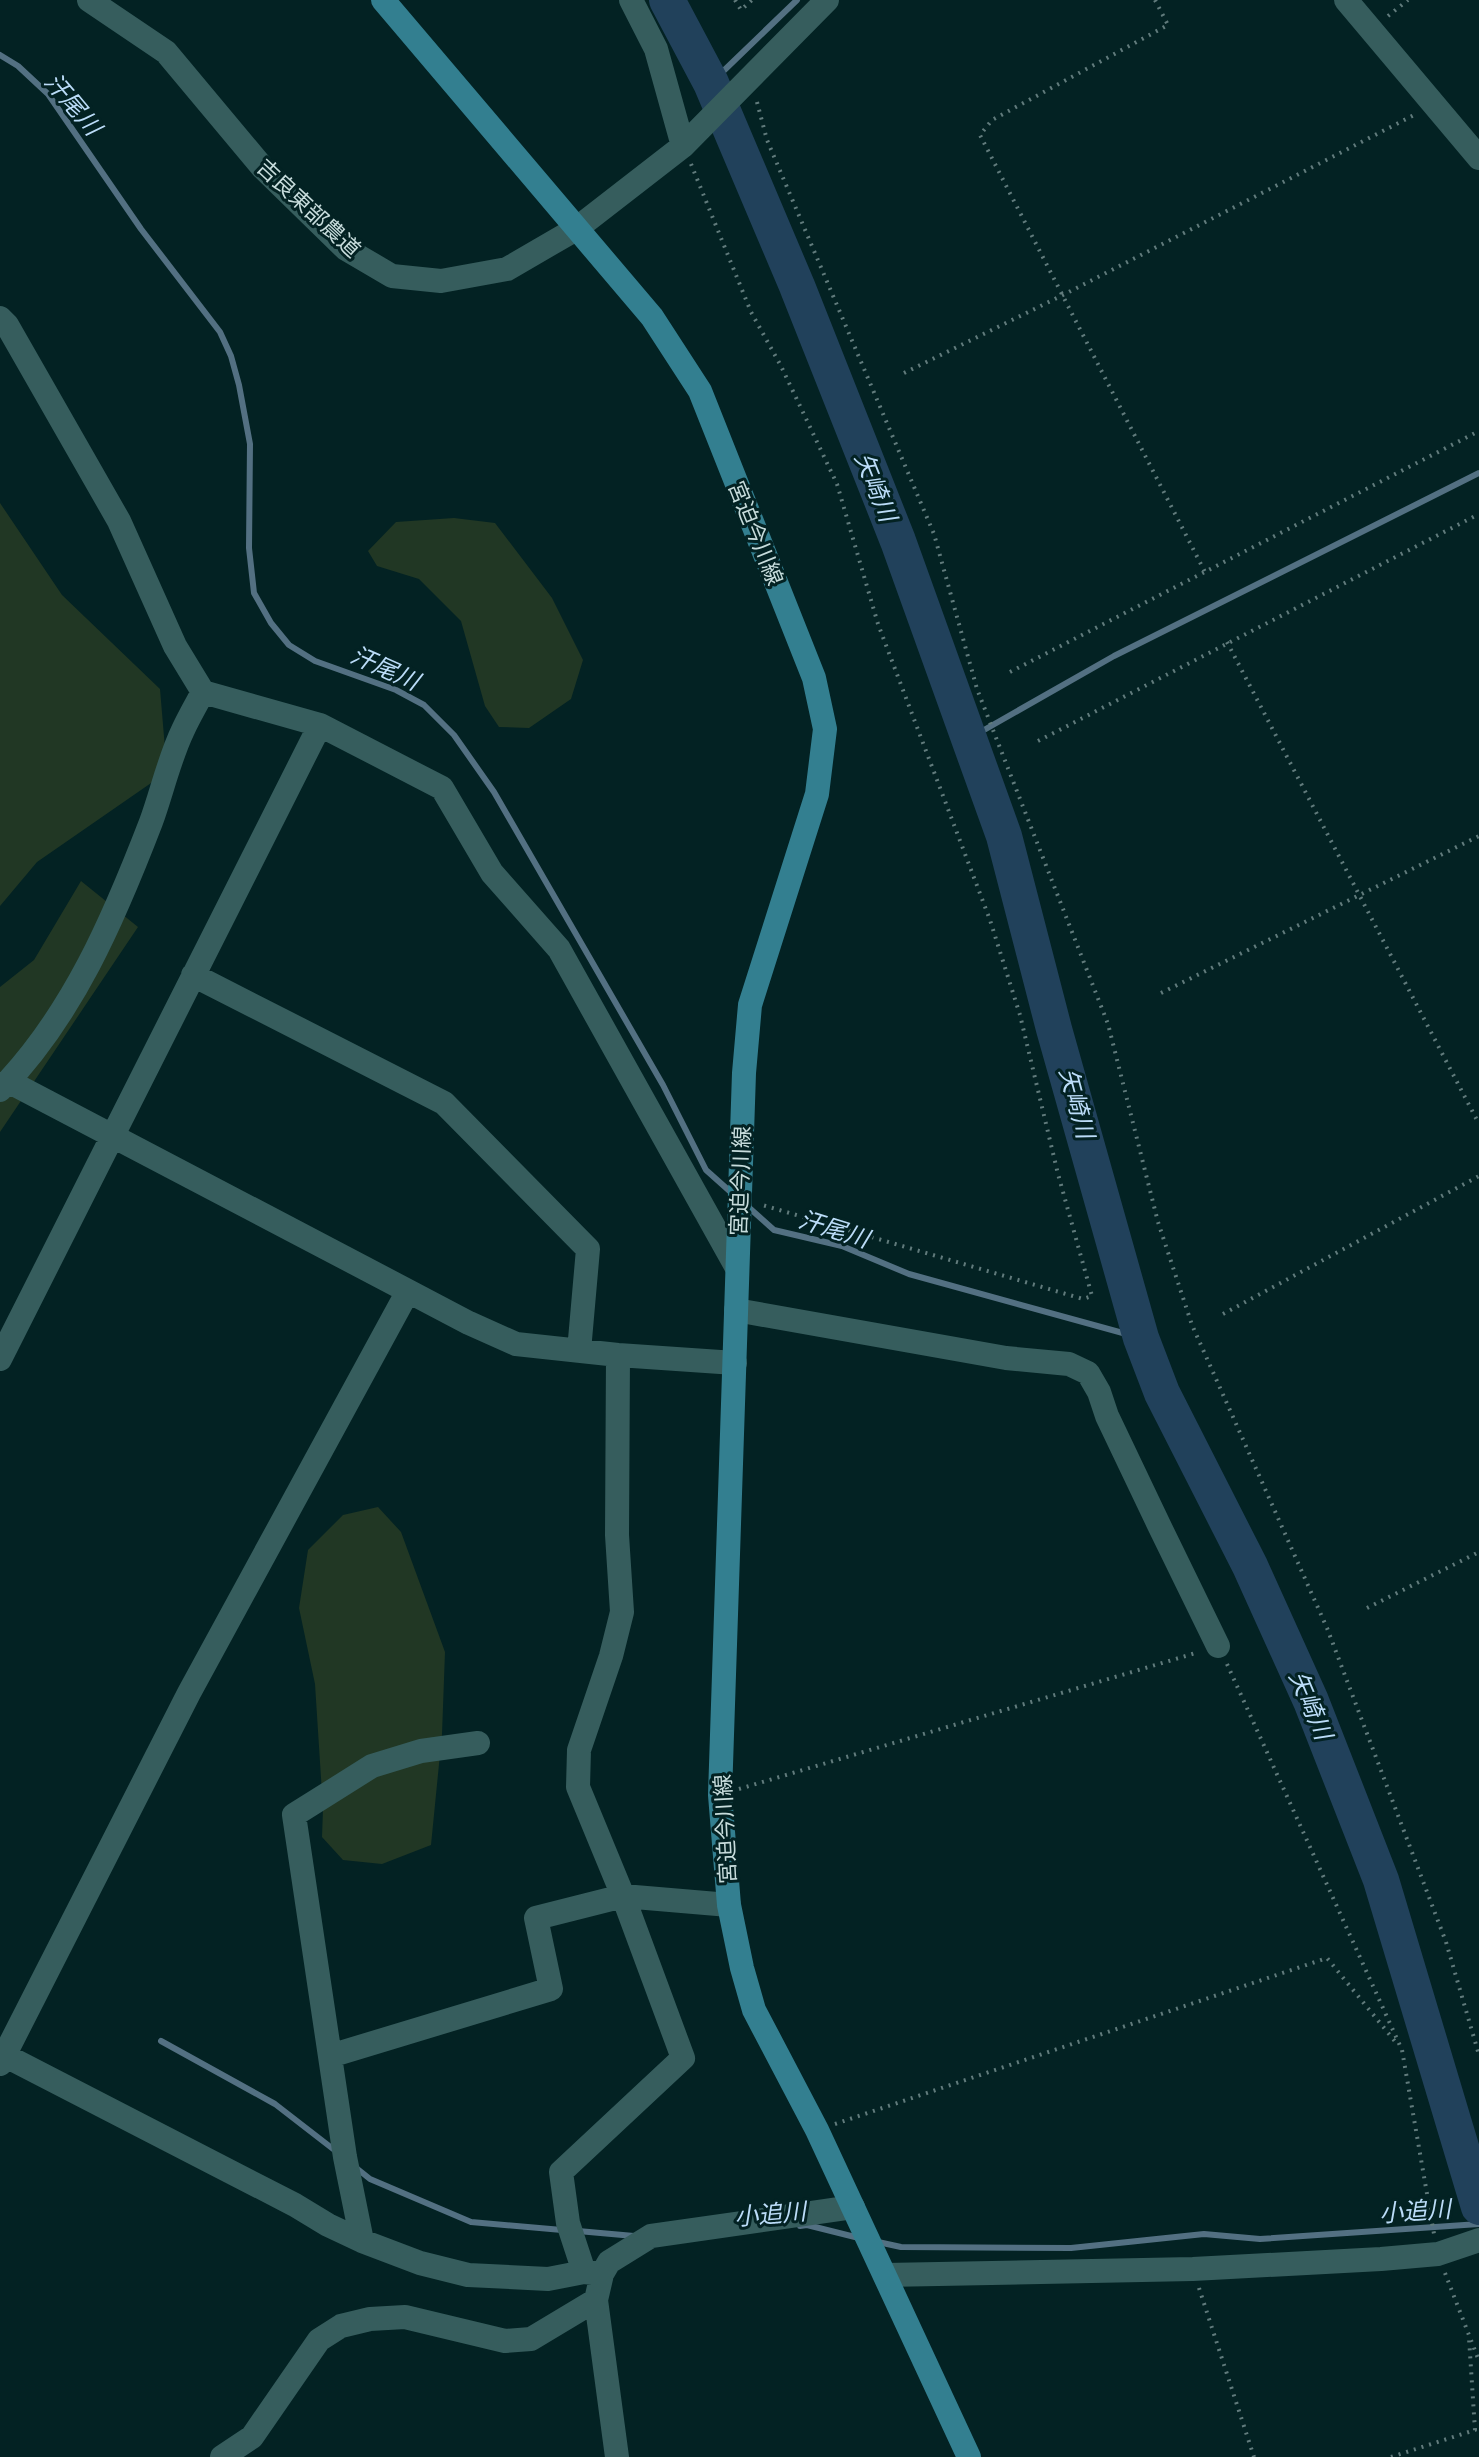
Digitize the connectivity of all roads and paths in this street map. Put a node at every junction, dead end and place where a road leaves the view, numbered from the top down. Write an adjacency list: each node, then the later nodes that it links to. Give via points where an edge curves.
1 (89, 0): 13 (street, 吉良東部農道, via 166,52 307,212 346,249 392,276 441,281 507,269)
2 (383, 0): 13 (main road, 宮迫今川線)
3 (631, 0): 11 (street, via 656,49)
4 (735, 0): 5 (path, via 741,10)
5 (752, 0)
6 (827, 0): 9 (street)
7 (1155, 0): 14 (path, via 1168,25 992,120 980,135)
8 (1346, 0): 10 (street)
9 (750, 80): 11 (street, 吉良東部農道); 50 (path, via 767,140 934,534 977,689 1108,1024 1158,1222 1192,1325 1327,1628 1446,1942)
10 (1434, 104): 12 (street); 14 (path)
11 (683, 146): 13 (street, 吉良東部農道); 33 (path, via 751,312 837,484 878,624 990,920 1020,1015 1092,1296 1083,1299)
12 (1479, 158)
13 (576, 229): 33 (main road, 宮迫今川線, via 652,317 700,391 814,678 825,729 817,794 750,1005)
14 (1061, 296): 16 (path); 19 (path)
15 (0, 318): 22 (street, via 119,521 175,646)
16 (904, 373)
17 (1479, 431): 19 (path)
18 (1479, 514): 20 (path)
19 (1205, 572): 21 (path)
20 (1227, 642): 24 (path); 26 (path)
21 (1010, 672)
22 (203, 692): 23 (street); 29 (street, via 182,731 104,935 50,1031)
23 (320, 725): 27 (street); 34 (street, via 442,788 492,873 559,949)
24 (1038, 741)
25 (1479, 836): 26 (path)
26 (1360, 896): 28 (path); 30 (path)
27 (193, 975): 31 (street); 38 (street, via 444,1103 588,1249)
28 (1161, 993)
29 (4, 1086): 31 (street)
30 (1479, 1124)
31 (112, 1135): 35 (street); 40 (street)
32 (1479, 1176): 37 (path)
33 (738, 1198): 34 (main road, 宮迫今川線)
34 (737, 1268): 36 (main road, 宮迫今川線)
35 (408, 1291): 38 (street, via 516,1344); 52 (street, via 189,1693)
36 (736, 1310): 41 (main road, 宮迫今川線); 44 (street, via 1006,1358 1069,1364 1088,1373)
37 (1223, 1314)
38 (579, 1351): 39 (street)
39 (618, 1355): 41 (street); 47 (street, via 622,1612 579,1750 577,1776)
40 (0, 1359)
41 (735, 1363): 46 (main road, 宮迫今川線)
42 (1479, 1552): 43 (path)
43 (1367, 1608)
44 (1218, 1646): 46 (path); 49 (path)
45 (478, 1743): 51 (street, via 421,1751 372,1766 294,1815)
46 (720, 1795): 48 (main road, 宮迫今川線)
47 (623, 1896): 48 (street); 51 (street, via 536,1918 551,1989); 59 (street, via 683,2058 561,2172 568,2223)
48 (729, 1905): 53 (main road, 宮迫今川線, via 754,2010)
49 (1402, 2050): 53 (path, via 1327,1958); 57 (path)
50 (1479, 2055)
51 (330, 2056): 56 (street)
52 (1, 2057): 56 (street)
53 (817, 2130): 54 (main road, 宮迫今川線)
54 (853, 2207): 59 (street, via 651,2236); 60 (main road, 宮迫今川線)
55 (1479, 2240): 57 (street)
56 (362, 2241): 59 (street, via 468,2275 548,2279)
57 (1443, 2253): 58 (street); 62 (path)
58 (1193, 2269): 60 (street); 67 (path)
59 (593, 2273): 61 (street)
60 (885, 2275): 66 (main road, 宮迫今川線)
61 (596, 2300): 64 (street, via 531,2339 505,2341 405,2317 341,2326 319,2340 252,2437); 65 (street)
62 (1469, 2331): 63 (path); 68 (path, via 1475,2430)
63 (1479, 2361)
64 (223, 2457)
65 (617, 2457)
66 (969, 2457)
67 (1254, 2457)
68 (1391, 2457)

